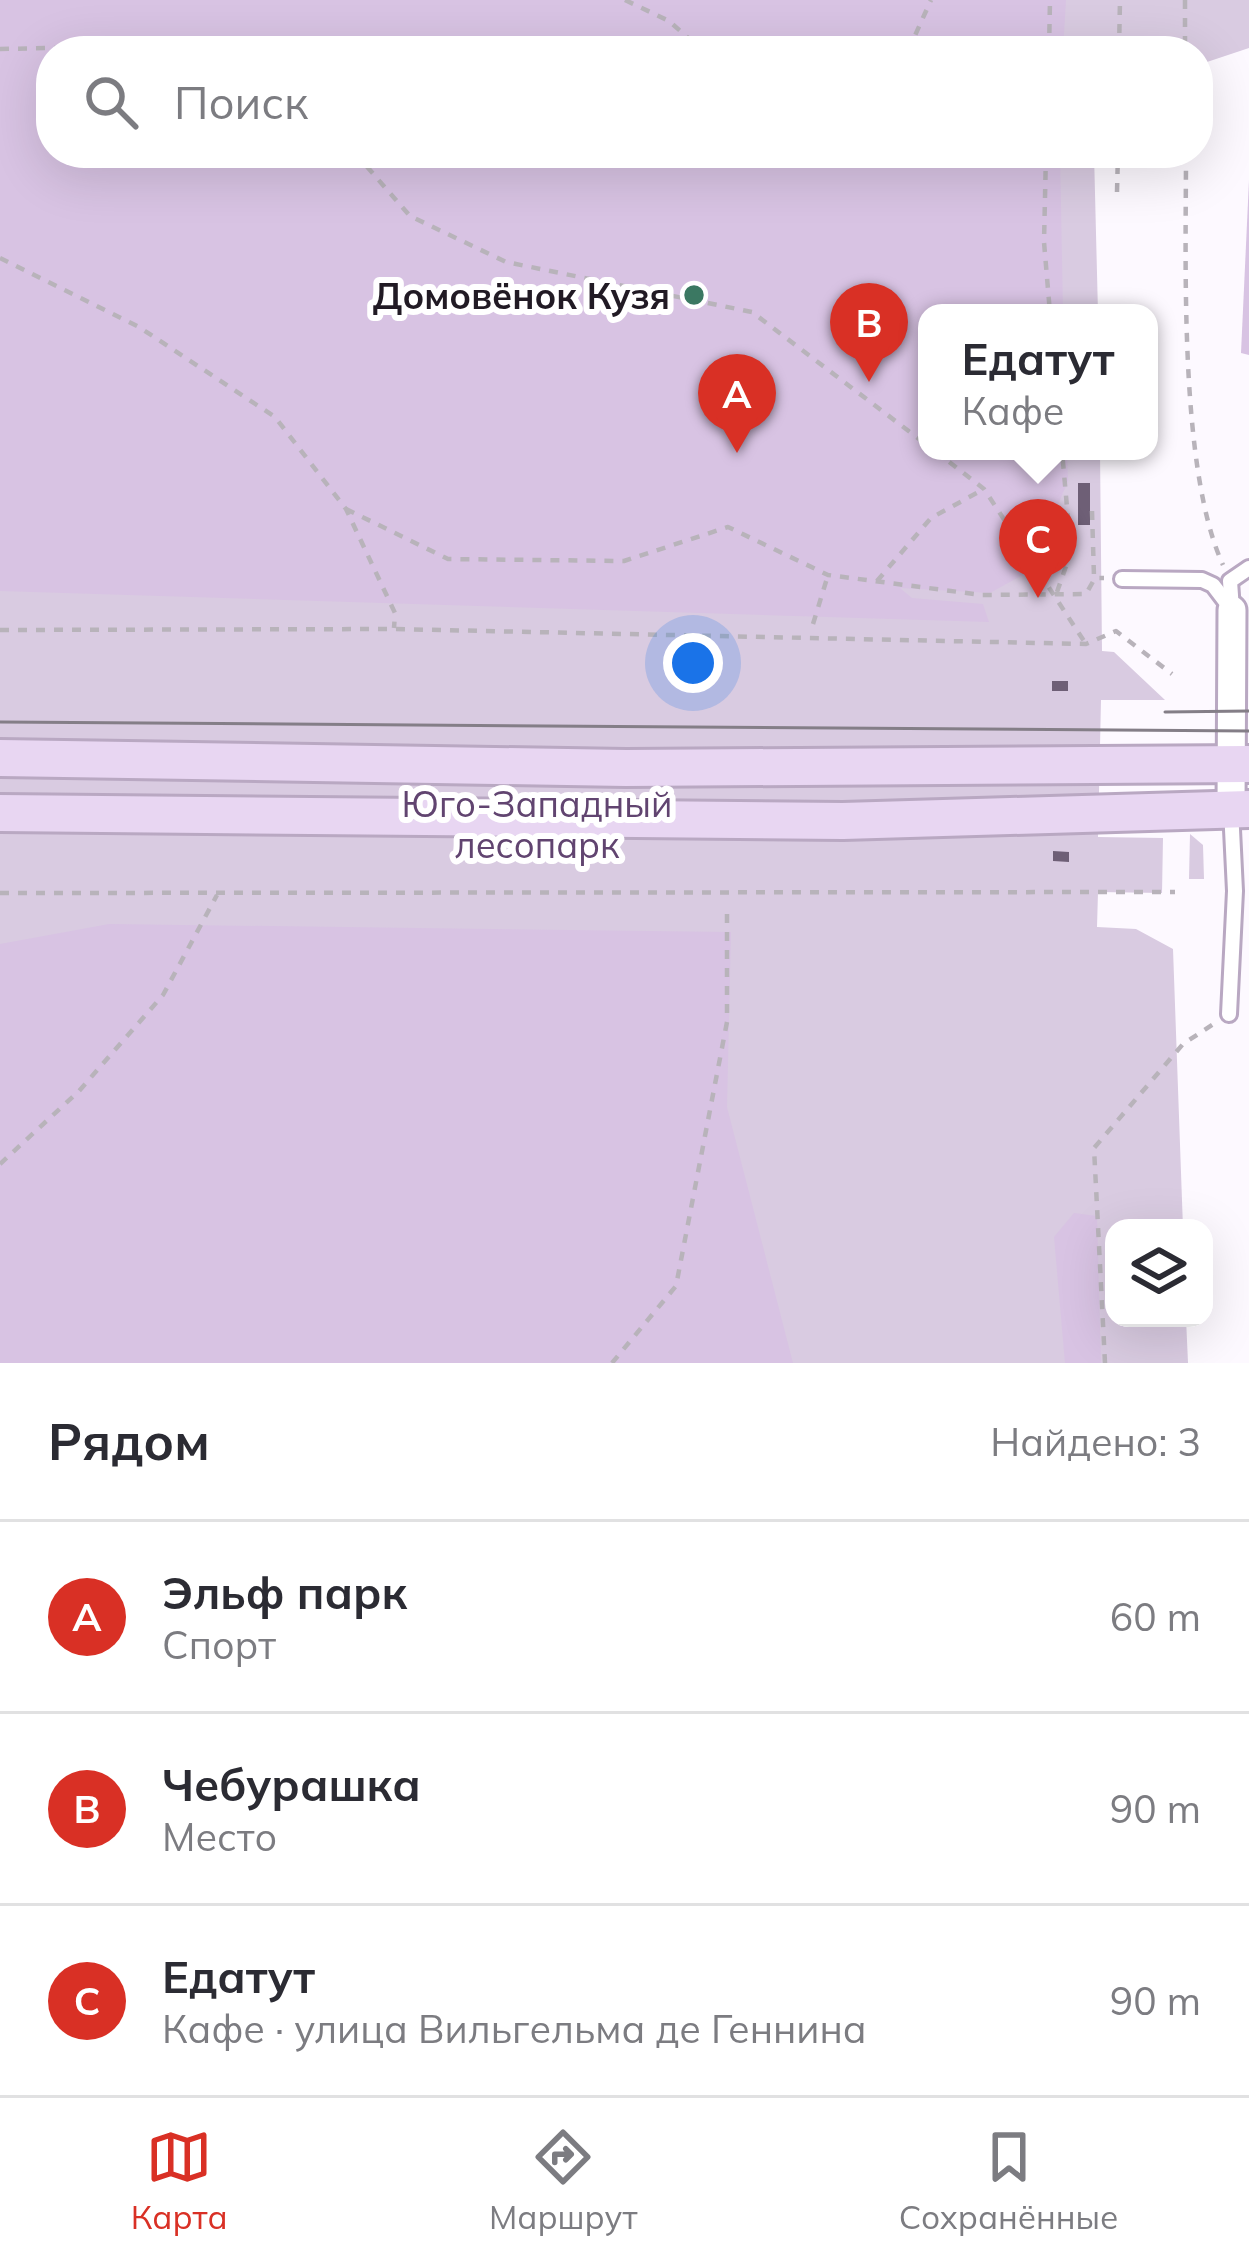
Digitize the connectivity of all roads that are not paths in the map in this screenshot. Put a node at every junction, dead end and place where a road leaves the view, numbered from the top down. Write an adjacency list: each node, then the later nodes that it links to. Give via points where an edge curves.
1 (1249, 568): 3 (lane, via 1230,581)
2 (1122, 579): 3 (lane, via 1202,580)
3 (1232, 610): 5 (street)
4 (0, 758): 5 (main road, via 626,768)
5 (1241, 764): 6 (street)
6 (1240, 808): 7 (main road, via 843,821); 8 (lane)
7 (0, 813)
8 (1229, 1014)

